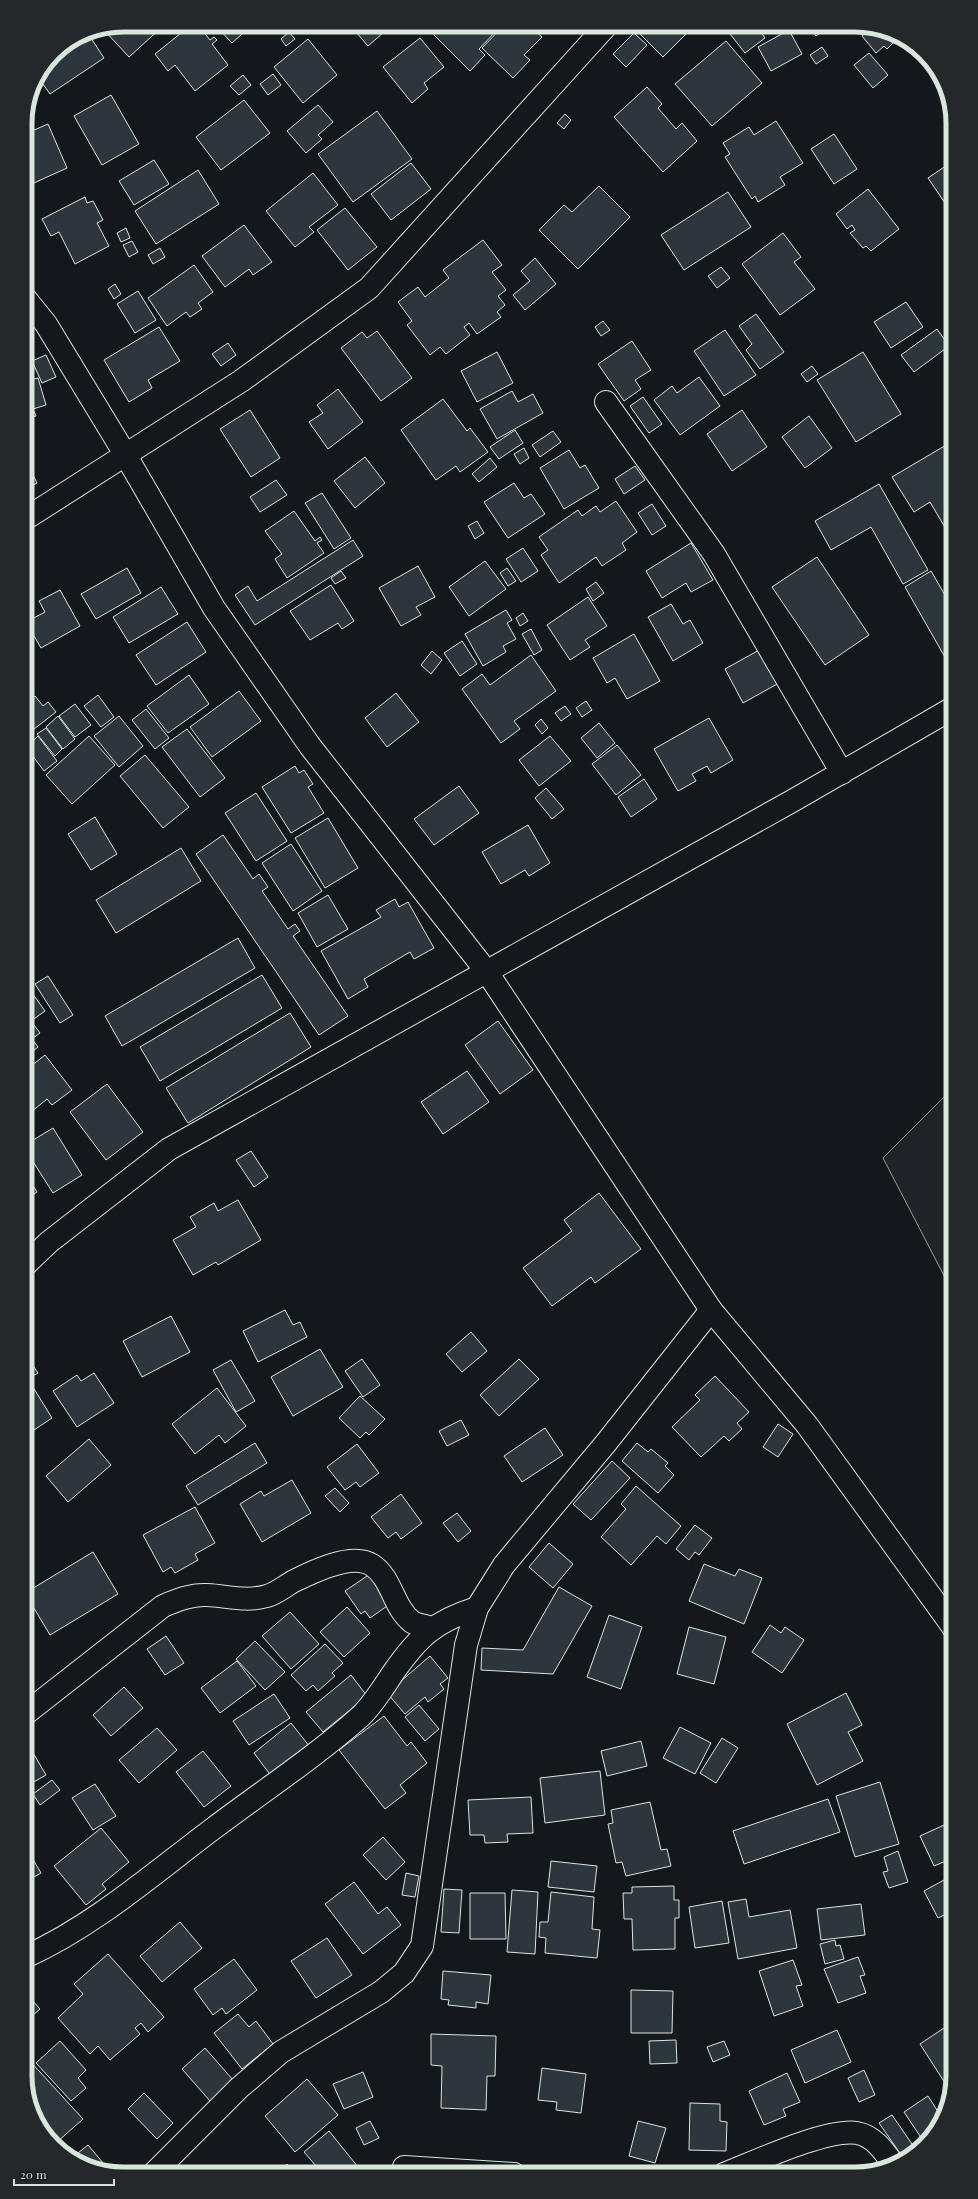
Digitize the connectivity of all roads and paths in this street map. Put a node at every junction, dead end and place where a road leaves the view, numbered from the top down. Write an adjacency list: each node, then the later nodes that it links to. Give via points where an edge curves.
1 (601, 32): 4 (street, via 369,288 242,381)
2 (32, 307): 4 (street, via 46,324)
3 (606, 402): 7 (street, via 714,554)
4 (126, 454): 5 (street); 8 (street, via 214,608 310,746)
5 (32, 514)
6 (946, 712): 7 (street)
7 (842, 773): 8 (street)
8 (487, 972): 9 (street, via 169,1150 49,1242); 10 (street)
9 (32, 1258)
10 (710, 1310): 11 (street, via 606,1443 504,1565); 12 (street, via 807,1425)
11 (477, 1608): 13 (street, via 455,1615); 18 (street, via 466,1645 422,1946 404,1974 381,1992 281,2052 244,2083)
12 (946, 1618)
13 (432, 1628): 14 (street, via 412,1622 400,1608 382,1574 371,1564 354,1561 337,1563 293,1582 269,1596 252,1600 206,1595 184,1598 163,1606); 15 (street, via 410,1650 378,1696 361,1715 324,1746 105,1910)
14 (32, 1709)
15 (32, 1954)
16 (890, 2160): 20 (street, via 879,2144 858,2133 832,2133)
17 (404, 2166): 19 (street)
18 (160, 2167)
19 (418, 2167)
20 (742, 2167)

